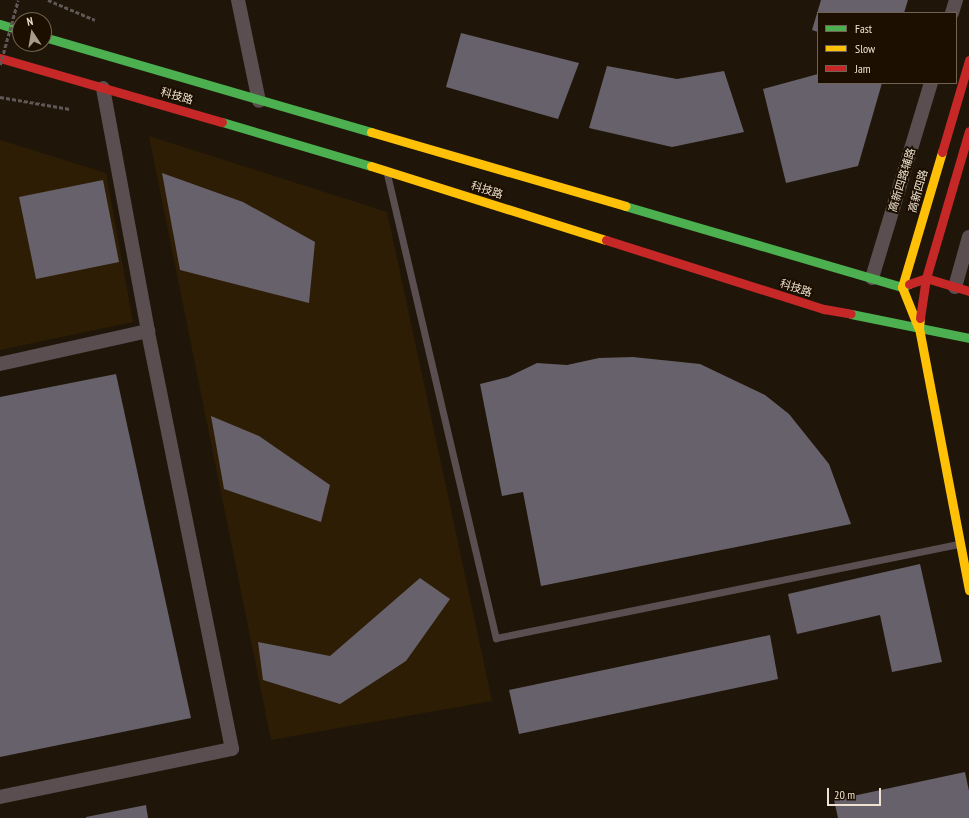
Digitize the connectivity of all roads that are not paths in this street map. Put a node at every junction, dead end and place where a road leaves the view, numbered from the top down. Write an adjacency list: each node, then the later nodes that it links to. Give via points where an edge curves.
1 (238, 0): 11 (street)
2 (956, 0): 3 (street)
3 (952, 12)
4 (0, 24): 5 (main road)
5 (12, 28)
6 (52, 39): 11 (main road, 科技路)
7 (0, 58): 10 (main road, 科技路)
8 (969, 60): 17 (main road, 高新四路)
9 (931, 84): 15 (street, 高新四路辅路)
10 (103, 88): 13 (main road, 科技路); 21 (street)
11 (259, 101): 15 (main road, 科技路)
12 (969, 131): 16 (main road)
13 (386, 170): 20 (main road, 科技路, via 824,309); 24 (lane, via 496,638)
14 (969, 237): 18 (street)
15 (872, 278): 17 (main road, 科技路)
16 (926, 278): 17 (main road); 18 (main road); 20 (main road)
17 (902, 286): 20 (main road)
18 (955, 287): 19 (main road)
19 (969, 291)
20 (919, 328): 22 (main road, 科技路); 24 (main road)
21 (148, 332): 23 (street); 26 (street, via 232,749)
22 (969, 338)
23 (0, 364)
24 (960, 544): 25 (main road)
25 (969, 590)
26 (0, 797)

